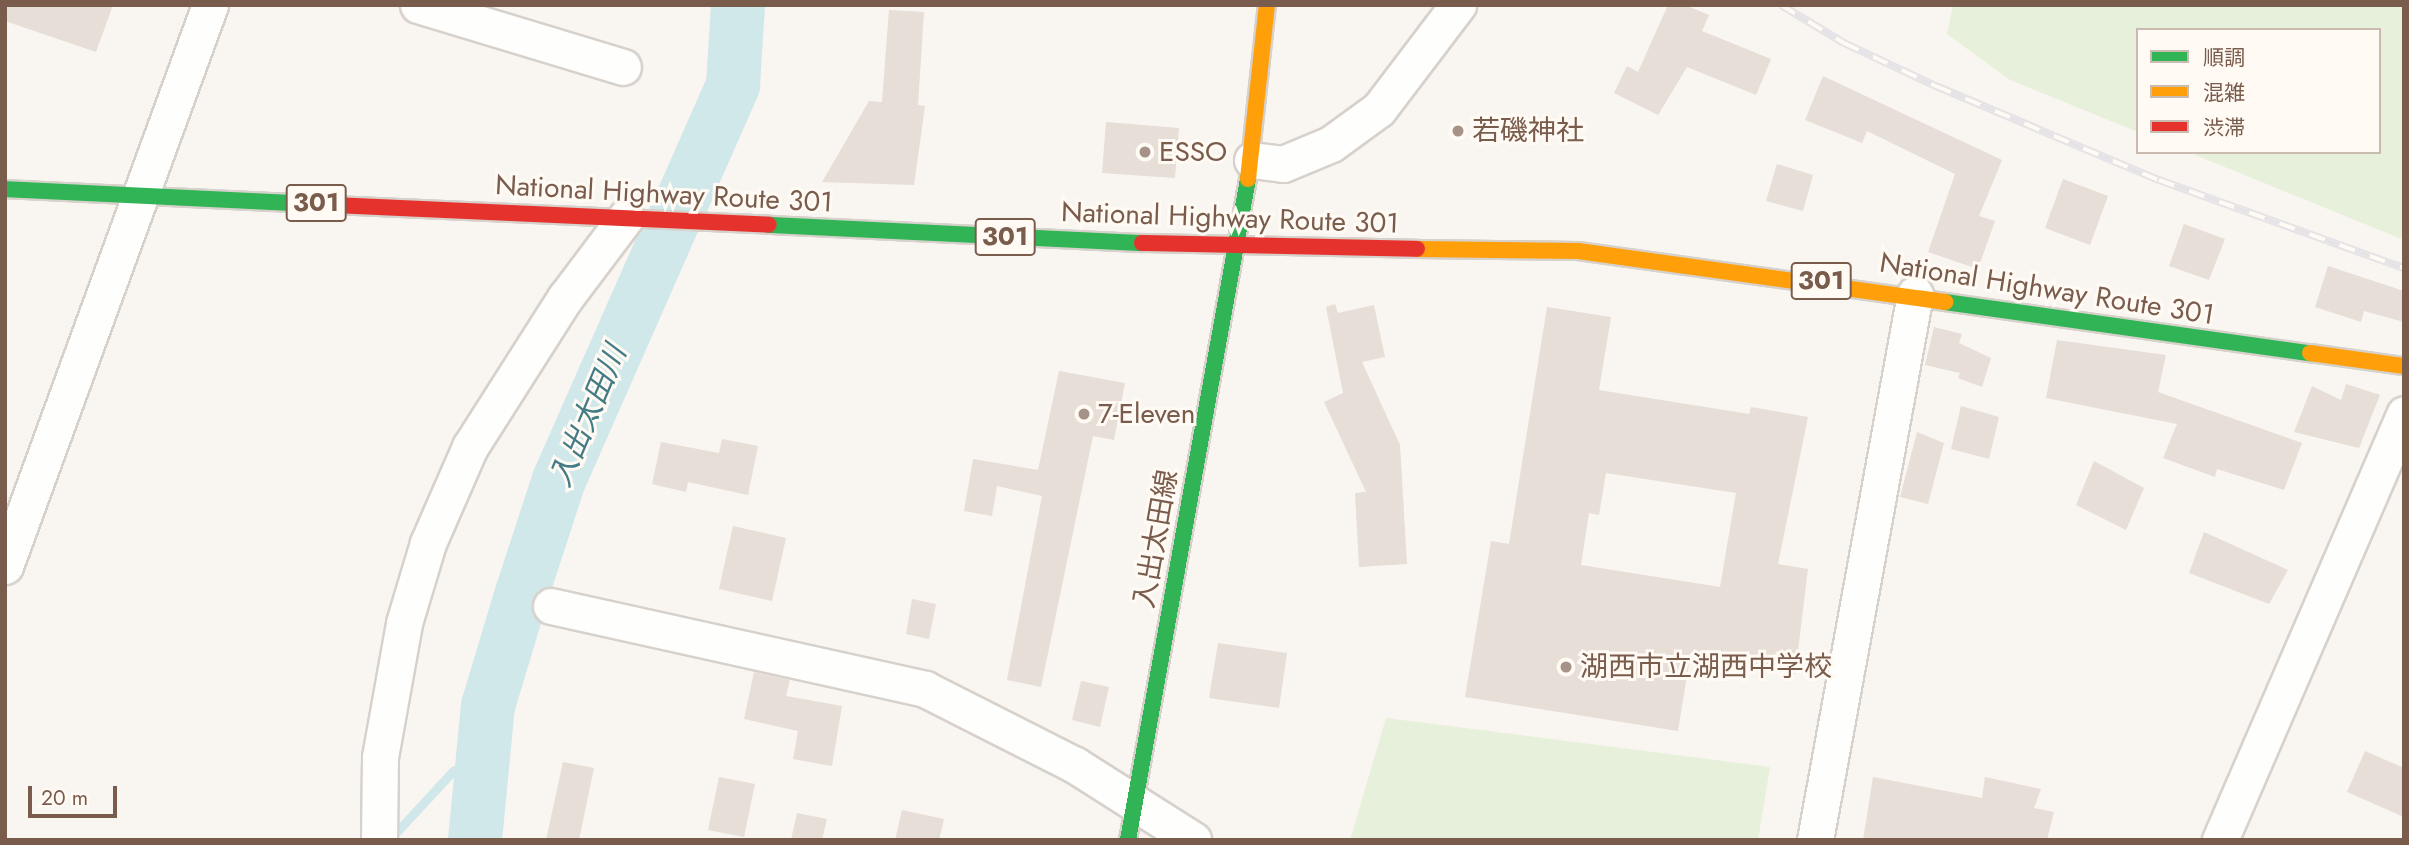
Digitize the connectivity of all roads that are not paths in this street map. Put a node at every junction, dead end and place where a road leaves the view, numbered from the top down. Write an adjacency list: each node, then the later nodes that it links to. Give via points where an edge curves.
1 (210, 5): 8 (street)
2 (418, 5): 5 (street)
3 (1266, 5): 6 (main road, 入出太田線)
4 (1458, 5): 6 (street, via 1379,109 1331,144 1283,164)
5 (623, 67)
6 (1252, 160): 10 (main road, 入出太田線)
7 (5, 189): 8 (main road, National Highway Route 301 / 301)
8 (143, 196): 9 (main road, National Highway Route 301 / 301); 14 (street)
9 (626, 217): 10 (main road, National Highway Route 301 / 301); 17 (street, via 565,298 470,447 429,543 404,623 380,757)
10 (1235, 247): 11 (main road, National Highway Route 301 / 301, via 1578,251); 16 (main road, 入出太田線)
11 (1915, 294): 12 (main road, National Highway Route 301 / 301); 20 (street)
12 (2404, 366)
13 (2404, 414): 21 (street)
14 (5, 566)
15 (551, 606): 16 (street, via 925,689)
16 (1137, 803): 18 (main road, 入出太田線); 19 (street)
17 (379, 840)
18 (1128, 840)
19 (1193, 840)
20 (1815, 840)
21 (2220, 840)

